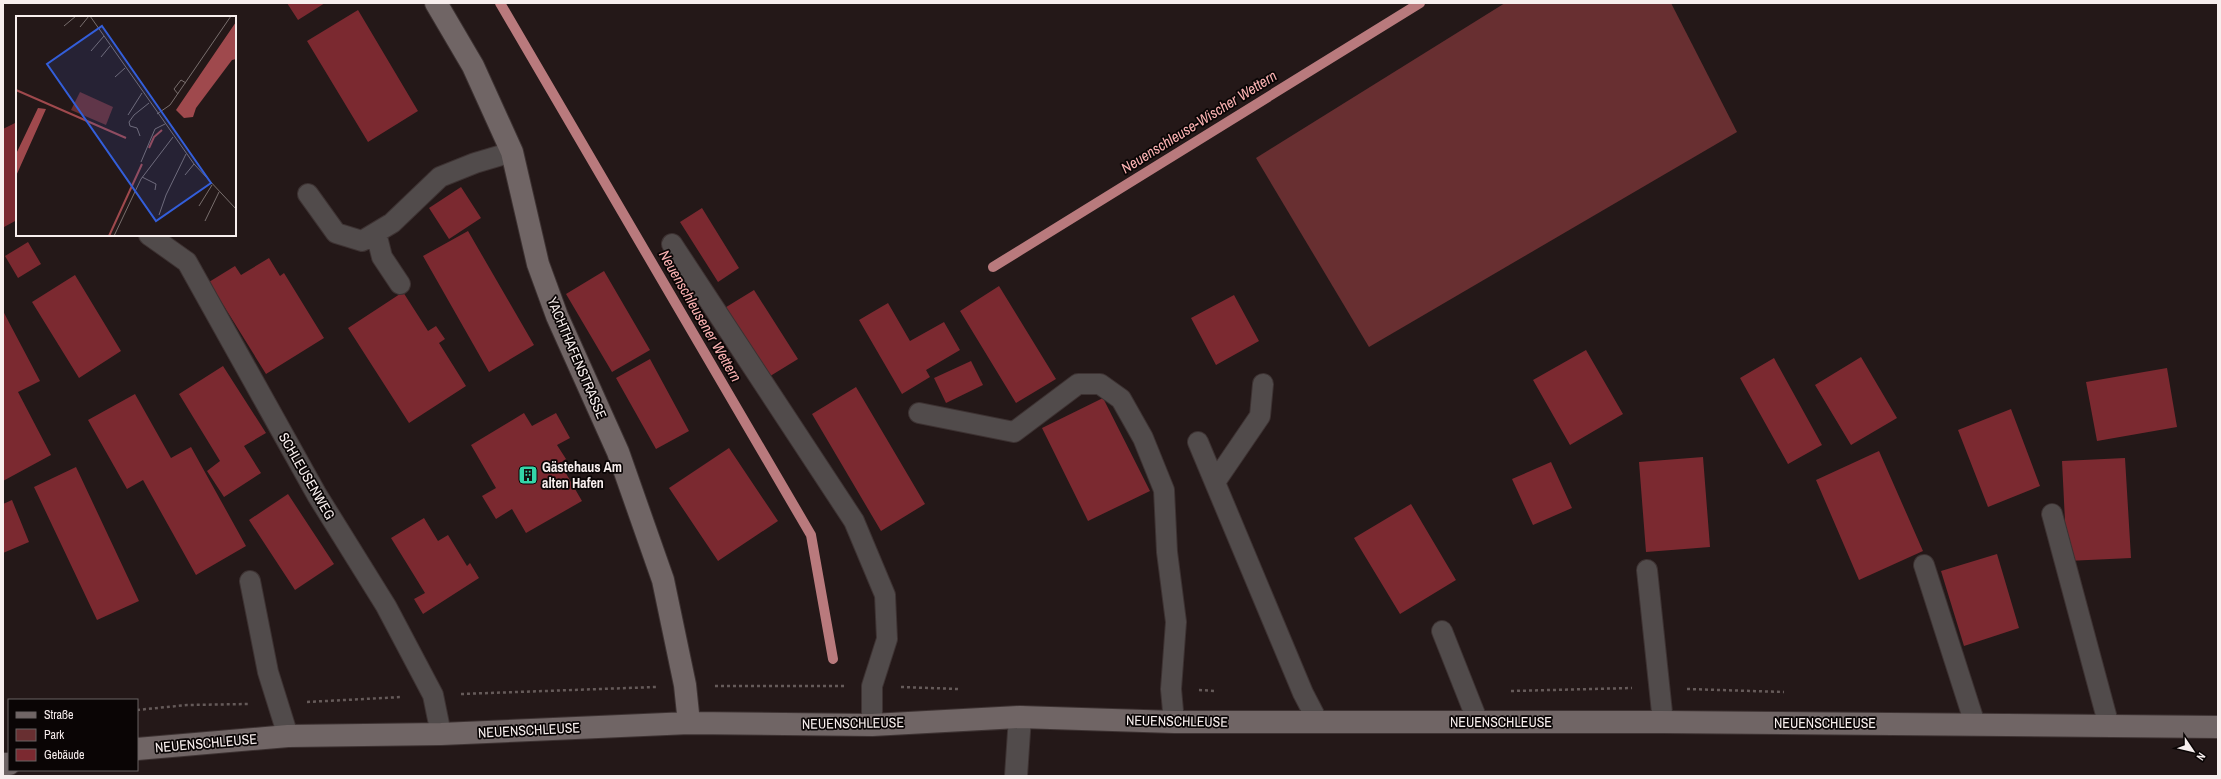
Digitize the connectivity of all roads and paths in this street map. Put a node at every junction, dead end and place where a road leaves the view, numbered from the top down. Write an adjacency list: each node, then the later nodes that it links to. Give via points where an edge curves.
1 (436, 3): 2 (street, YACHTHAFENSTRASSE, via 473,66)
2 (512, 152): 4 (lane, via 440,177 392,223); 17 (street, YACHTHAFENSTRASSE, via 538,264 554,309 618,452 663,580)
3 (308, 194): 4 (lane, via 336,233 362,241)
4 (376, 233): 7 (lane, via 382,257)
5 (150, 236): 20 (lane, SCHLEUSENWEG, via 187,262 317,495 386,606)
6 (672, 244): 18 (lane, via 854,521 885,595 887,639)
7 (400, 284)
8 (1263, 384): 11 (lane, via 1260,416)
9 (919, 413): 25 (lane, via 1014,432 1078,384 1100,384 1121,399 1143,438 1164,490 1167,552 1176,622 1171,689)
10 (1198, 442): 11 (lane)
11 (1215, 482): 24 (lane, via 1303,693)
12 (2052, 514): 31 (lane)
13 (1924, 565): 29 (lane)
14 (1647, 570): 27 (lane)
15 (250, 581): 21 (lane, via 268,672)
16 (1442, 631): 26 (lane)
17 (685, 686): 18 (path); 20 (path); 28 (street, YACHTHAFENSTRASSE)
18 (872, 686): 19 (path); 30 (lane)
19 (959, 689)
20 (433, 696): 21 (path); 33 (lane, SCHLEUSENWEG)
21 (278, 703): 22 (path, via 187,705); 34 (lane)
22 (138, 710)
23 (1020, 717): 25 (street, NEUENSCHLEUSE); 30 (street, NEUENSCHLEUSE); 36 (street)
24 (1317, 720): 25 (street, NEUENSCHLEUSE); 26 (street, NEUENSCHLEUSE)
25 (1174, 722)
26 (1478, 722): 27 (street, NEUENSCHLEUSE)
27 (1663, 722): 29 (street, NEUENSCHLEUSE)
28 (689, 723): 30 (street, NEUENSCHLEUSE); 33 (street, NEUENSCHLEUSE)
29 (1975, 724): 31 (street, NEUENSCHLEUSE)
30 (872, 725)
31 (2109, 726): 32 (street, NEUENSCHLEUSE)
32 (2218, 727)
33 (441, 734): 34 (street, NEUENSCHLEUSE)
34 (288, 736): 35 (street, NEUENSCHLEUSE)
35 (138, 749)
36 (1016, 776)

